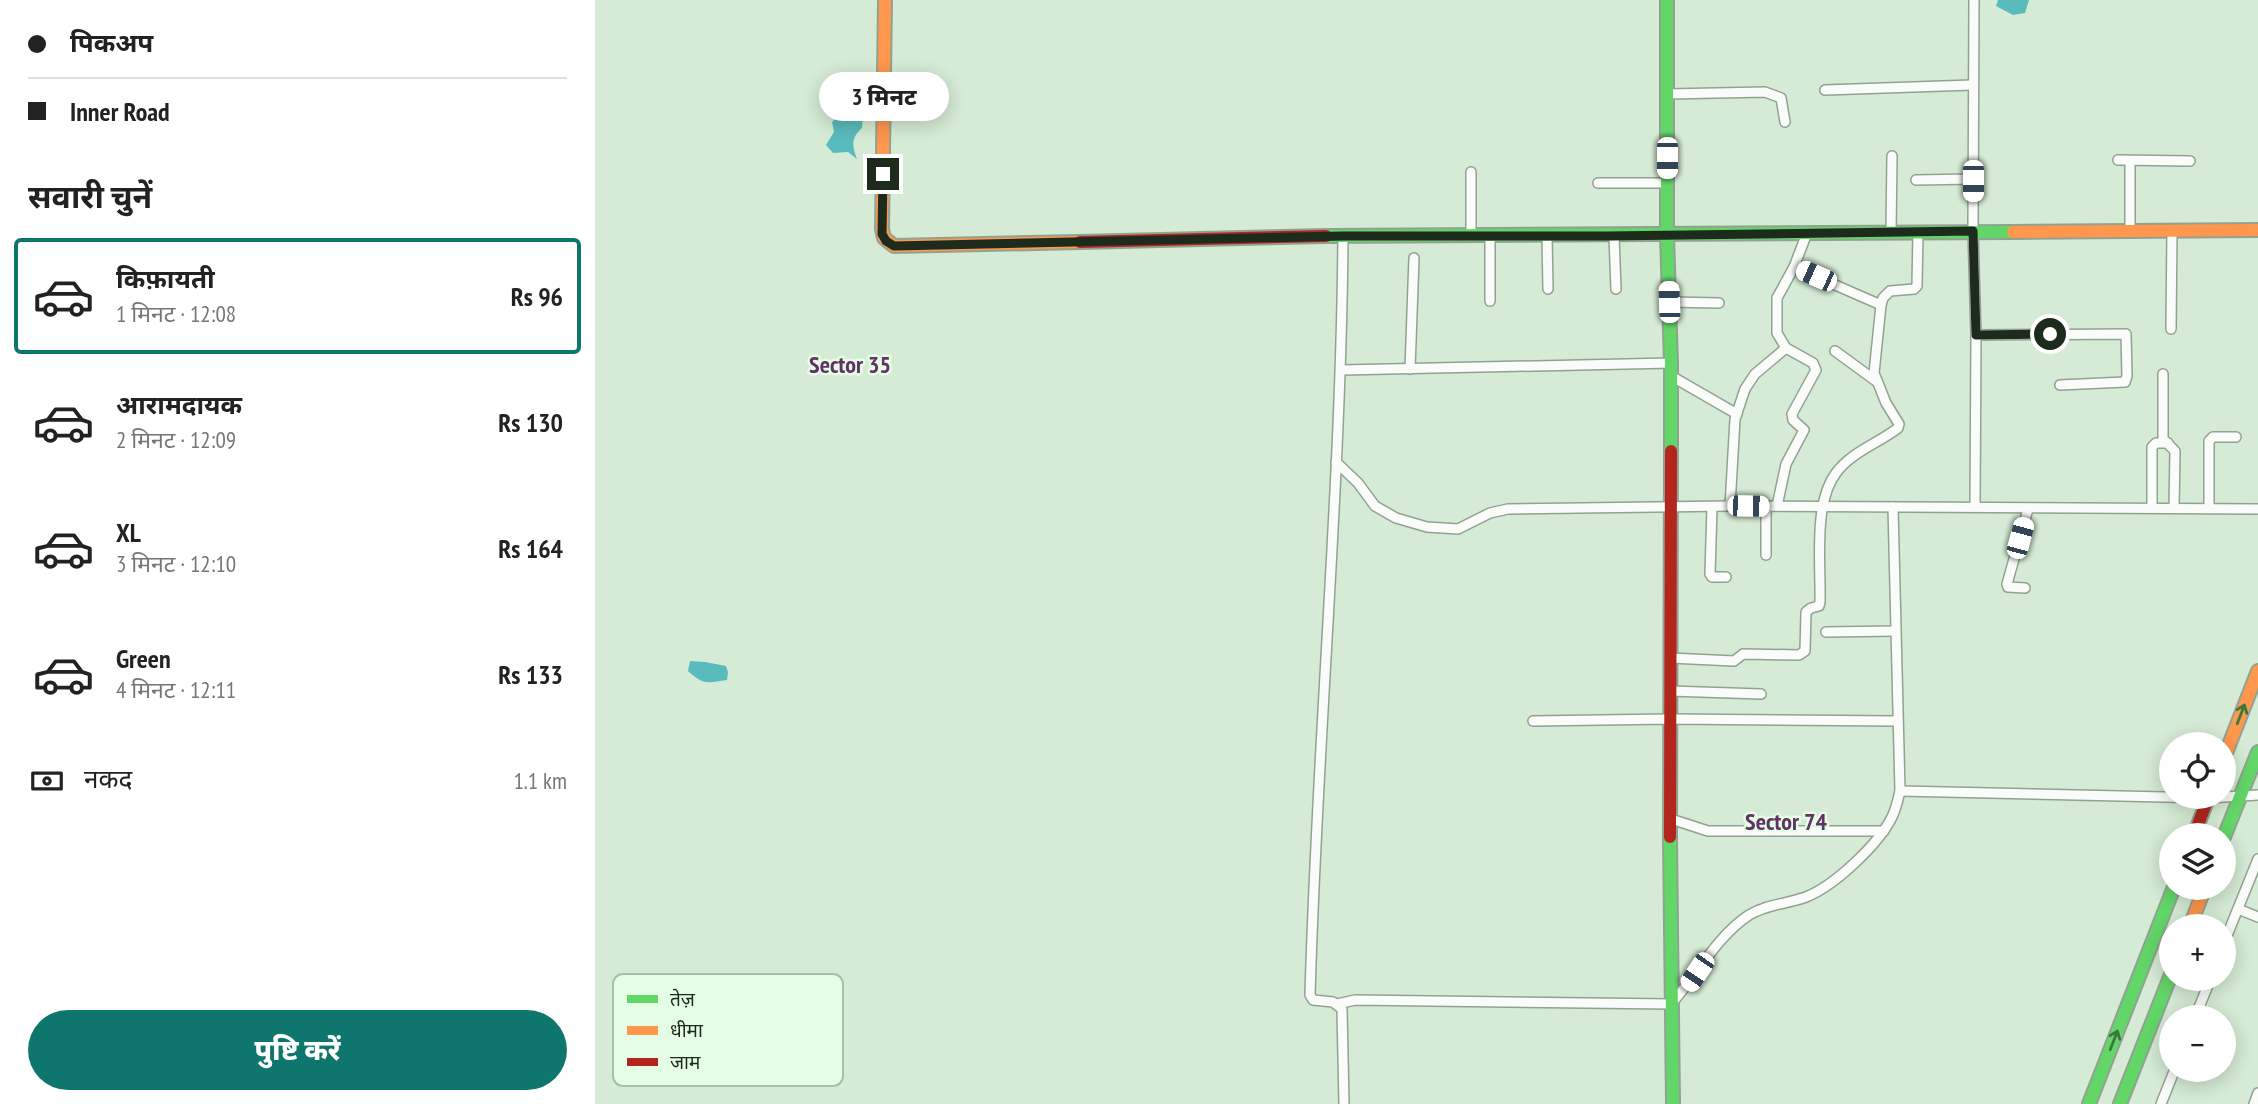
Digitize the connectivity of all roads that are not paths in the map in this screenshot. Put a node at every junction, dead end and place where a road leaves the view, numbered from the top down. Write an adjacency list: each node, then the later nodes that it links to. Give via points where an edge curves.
1 (885, 0): 25 (street, via 882,229 884,238 894,246)
2 (1667, 0): 6 (street)
3 (1973, 0): 4 (street)
4 (1972, 85): 5 (street); 13 (street)
5 (1825, 90)
6 (1668, 94): 7 (street, via 1775,94 1781,97); 16 (street)
7 (1785, 122)
8 (1892, 156): 21 (street)
9 (2118, 160): 10 (street)
10 (2130, 160): 11 (street); 19 (street)
11 (2190, 161)
12 (1471, 172): 26 (street)
13 (1973, 179): 14 (street); 18 (street)
14 (1916, 180)
15 (1598, 183): 16 (street)
16 (1667, 183): 24 (street)
17 (2258, 230): 20 (street)
18 (1973, 231): 19 (street); 22 (street); 39 (street)
19 (2130, 231): 20 (street)
20 (2172, 231): 38 (street)
21 (1891, 232): 22 (street); 23 (street)
22 (1918, 232): 37 (street, via 1917,286 1890,291)
23 (1807, 233): 24 (street); 31 (street)
24 (1667, 235): 29 (street); 35 (street)
25 (1343, 236): 26 (street); 44 (street)
26 (1471, 236): 27 (street)
27 (1490, 236): 28 (street); 34 (street)
28 (1547, 236): 29 (street); 32 (street)
29 (1613, 236): 33 (street)
30 (1414, 258): 42 (street)
31 (1794, 267): 37 (street); 40 (street, via 1776,304 1777,337)
32 (1548, 289)
33 (1616, 289)
34 (1490, 301)
35 (1669, 302): 36 (street); 43 (street)
36 (1719, 303)
37 (1881, 305): 46 (street)
38 (2171, 329)
39 (1976, 335): 47 (street, via 2126,334 2125,382); 58 (street)
40 (1786, 348): 48 (street, via 1748,382); 54 (street, via 1813,363 1816,370 1792,414 1804,430 1786,464)
41 (1835, 351): 46 (street)
42 (1409, 369): 43 (street); 44 (street)
43 (1671, 369): 48 (street); 62 (street)
44 (1342, 370): 51 (street)
45 (2163, 374): 50 (street, via 2164,439)
46 (1876, 381): 56 (street, via 1898,428 1836,472)
47 (2060, 385)
48 (1737, 414): 52 (street)
49 (2236, 438): 61 (street, via 2210,439)
50 (2168, 443): 59 (street, via 2156,443 2152,450); 60 (street, via 2175,451)
51 (1336, 462): 62 (street, via 1375,506 1427,527 1458,529 1509,509); 93 (street, via 1310,995 1316,1002)
52 (1730, 506): 53 (street); 55 (street)
53 (1766, 506): 54 (street); 65 (street)
54 (1777, 506): 56 (street)
55 (1712, 507): 62 (street); 66 (street, via 1710,574)
56 (1822, 507): 57 (street); 70 (street, via 1820,602 1806,612 1805,651 1799,655 1743,654 1734,660)
57 (1893, 507): 58 (street); 68 (street)
58 (1975, 507): 63 (street)
59 (2152, 508): 60 (street); 63 (street)
60 (2174, 508): 61 (street)
61 (2209, 508): 64 (street)
62 (1669, 509): 70 (street)
63 (2028, 509): 67 (street, via 2007,584 2012,589)
64 (2258, 509)
65 (1766, 555)
66 (1726, 577)
67 (2025, 588)
68 (1895, 631): 69 (street); 75 (street)
69 (1826, 632)
70 (1670, 658): 72 (street)
71 (2258, 671): 77 (street, one-way to 71)
72 (1670, 691): 73 (street); 74 (street)
73 (1761, 694)
74 (1669, 719): 75 (street); 76 (street); 84 (street)
75 (1896, 721): 79 (street)
76 (1533, 722)
77 (2234, 732)
78 (2258, 752): 83 (street)
79 (1900, 791): 81 (street); 86 (street)
80 (2258, 795): 83 (street)
81 (2159, 796)
82 (2236, 796): 83 (street)
83 (2240, 796): 85 (street)
84 (1671, 819): 86 (street, via 1708,831); 94 (street)
85 (2229, 823)
86 (1884, 831): 94 (street, via 1852,865 1815,893 1766,906 1749,916 1720,941)
87 (2258, 859): 89 (street)
88 (2169, 900): 99 (street, one-way to 88)
89 (2238, 909): 90 (street); 91 (street)
90 (2236, 914)
91 (2258, 917)
92 (2165, 991): 100 (street)
93 (1337, 1004): 94 (street, via 1355,1000); 97 (street, via 1342,1014)
94 (1671, 1004): 98 (street)
95 (2170, 1082): 101 (street)
96 (2258, 1095): 102 (street)
97 (1343, 1104)
98 (1673, 1104)
99 (2089, 1104)
100 (2120, 1104)
101 (2161, 1104)
102 (2254, 1104)

